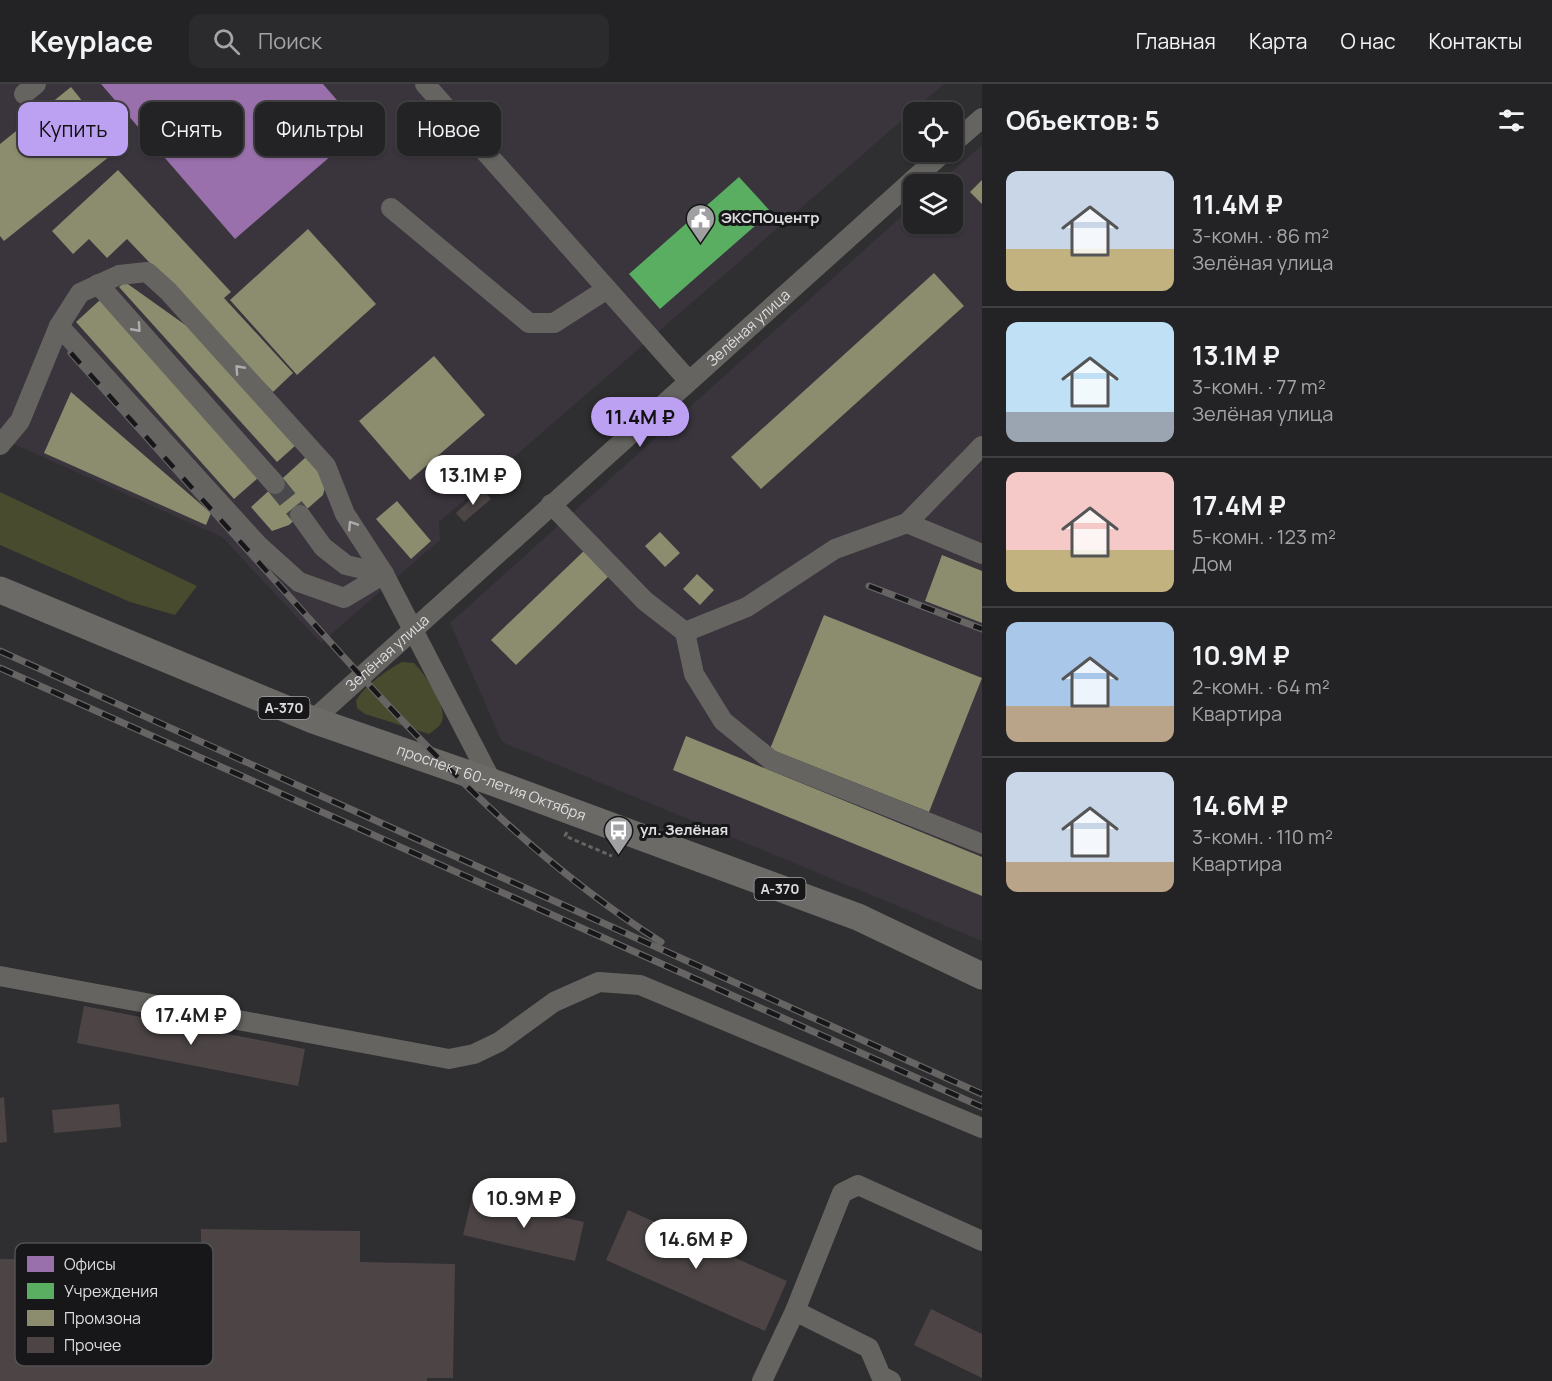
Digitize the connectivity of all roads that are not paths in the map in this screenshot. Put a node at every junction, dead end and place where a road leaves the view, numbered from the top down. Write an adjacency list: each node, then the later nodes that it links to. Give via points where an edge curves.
1 (425, 84): 7 (street)
2 (982, 118): 3 (street)
3 (963, 134)
4 (933, 162): 9 (street, Зелёная улица)
5 (391, 208): 7 (street, via 530,323 554,323)
6 (98, 284): 8 (street, via 80,292); 12 (street, one-way to 12); 17 (street, one-way to 6, via 345,514 326,466 168,291 147,273 118,275)
7 (607, 289): 9 (street)
8 (59, 326): 10 (street, via 20,421); 17 (street, via 258,545 300,582 344,598)
9 (688, 380): 13 (street, Зелёная улица)
10 (0, 445)
11 (982, 446): 15 (street)
12 (274, 484)
13 (551, 504): 19 (street, Зелёная улица); 20 (street, via 645,601)
14 (300, 515): 17 (street, via 323,547 346,565)
15 (907, 523): 16 (street); 20 (street, via 835,549 747,607)
16 (982, 554)
17 (384, 574): 19 (street)
18 (0, 590): 21 (highway, проспект 60-летия Октября / А-370)
19 (412, 628): 21 (street, Зелёная улица); 22 (street)
20 (685, 632): 23 (street, via 694,674 723,721 771,760)
21 (313, 720): 22 (highway, проспект 60-летия Октября / А-370)
22 (492, 782): 25 (highway, проспект 60-летия Октября / А-370, via 858,917)
23 (982, 844)
24 (0, 976): 26 (street, via 449,1059 474,1054 499,1042 554,1002 599,982 640,985)
25 (982, 976)
26 (982, 1128)
27 (982, 1241): 28 (street, via 858,1185 842,1194)
28 (795, 1311): 29 (street); 30 (street, via 869,1348 881,1377)
29 (762, 1381)
30 (891, 1381)

